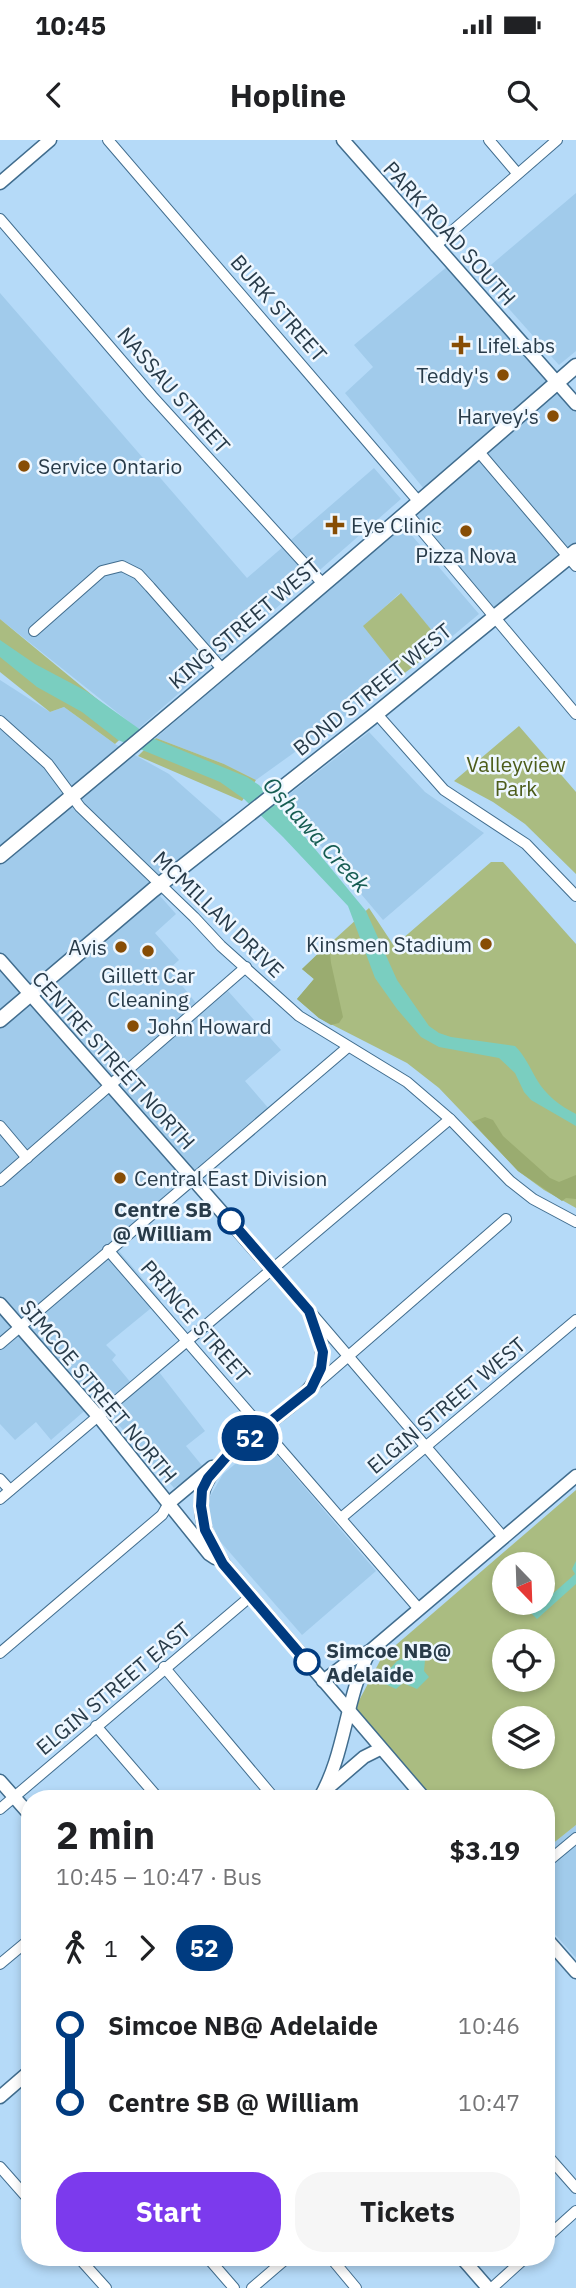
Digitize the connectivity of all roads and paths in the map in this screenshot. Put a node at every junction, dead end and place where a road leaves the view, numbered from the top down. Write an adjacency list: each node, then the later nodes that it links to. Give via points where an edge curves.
1 (50, 140): 7 (main road)
2 (108, 140): 14 (street, BURK STREET)
3 (343, 140): 9 (main road, PARK ROAD SOUTH)
4 (489, 140): 6 (street)
5 (557, 140): 6 (street)
6 (517, 173): 9 (street)
7 (0, 183)
8 (0, 219): 17 (street, NASSAU STREET)
9 (435, 246): 11 (main road, PARK ROAD SOUTH)
10 (576, 366): 11 (main road, KING STREET WEST)
11 (557, 382): 12 (main road, PARK ROAD SOUTH); 13 (main road, KING STREET WEST)
12 (576, 404)
13 (479, 452): 14 (main road, KING STREET WEST); 16 (street)
14 (419, 502): 15 (main road, KING STREET WEST)
15 (407, 513): 17 (main road, KING STREET WEST); 18 (street)
16 (574, 558): 18 (main road, BOND STREET WEST)
17 (323, 584): 20 (main road, KING STREET WEST)
18 (495, 618): 21 (main road, BOND STREET WEST); 22 (street)
19 (34, 631): 20 (street, via 102,571 122,566 138,574)
20 (223, 670): 24 (main road, KING STREET WEST)
21 (376, 713): 26 (main road, BOND STREET WEST); 27 (street, via 444,790 526,844)
22 (576, 714)
23 (0, 721): 24 (street, MCMILLAN DRIVE, via 48,764)
24 (73, 796): 25 (main road, KING STREET WEST); 26 (street, MCMILLAN DRIVE)
25 (0, 856)
26 (161, 884): 29 (street, MCMILLAN DRIVE); 30 (main road, BOND STREET WEST)
27 (576, 896)
28 (0, 960): 30 (main road, CENTRE STREET NORTH)
29 (246, 967): 32 (street, MCMILLAN DRIVE, via 299,1016); 33 (street)
30 (29, 995): 31 (main road, BOND STREET WEST); 33 (main road, CENTRE STREET NORTH)
31 (0, 1020)
32 (348, 1047): 34 (street, MCMILLAN DRIVE, via 407,1082); 37 (street)
33 (109, 1085): 36 (street); 37 (main road, CENTRE STREET NORTH)
34 (450, 1119): 40 (street, MCMILLAN DRIVE, via 510,1181); 42 (street)
35 (0, 1126): 36 (street)
36 (27, 1158): 38 (street)
37 (193, 1178): 41 (street); 42 (main road, CENTRE STREET NORTH)
38 (0, 1181)
39 (506, 1219): 49 (street)
40 (576, 1222)
41 (108, 1250): 46 (street); 47 (street, PRINCE STREET)
42 (272, 1267): 44 (main road, CENTRE STREET NORTH); 47 (street)
43 (0, 1304): 46 (main road, SIMCOE STREET NORTH)
44 (309, 1311): 49 (street, CENTRE STREET NORTH); 50 (main road, CENTRE STREET NORTH, via 323,1352)
45 (575, 1324): 53 (street, ELGIN STREET WEST)
46 (20, 1327): 48 (street); 51 (main road, SIMCOE STREET NORTH)
47 (188, 1340): 51 (street); 52 (street, PRINCE STREET)
48 (0, 1344)
49 (351, 1357): 50 (street); 53 (street, CENTRE STREET NORTH)
50 (311, 1389): 52 (main road)
51 (97, 1416): 57 (street); 59 (main road, SIMCOE STREET NORTH)
52 (263, 1429): 54 (main road); 60 (street, PRINCE STREET)
53 (426, 1447): 60 (street, ELGIN STREET WEST); 61 (street, CENTRE STREET NORTH)
54 (228, 1455): 59 (main road); 62 (main road, SIMCOE STREET NORTH, via 208,1478 201,1506 205,1530)
55 (576, 1476): 61 (main road)
56 (0, 1479): 57 (street)
57 (10, 1490): 58 (street)
58 (0, 1499)
59 (169, 1503): 62 (main road, SIMCOE STREET NORTH, via 209,1554); 66 (street, via 162,1514)
60 (341, 1518): 64 (street, PRINCE STREET)
61 (504, 1538): 64 (main road)
62 (223, 1564): 63 (main road, SIMCOE STREET NORTH)
63 (251, 1596): 67 (street, ELGIN STREET EAST); 68 (main road, SIMCOE STREET NORTH)
64 (418, 1609): 65 (main road)
65 (370, 1651): 68 (main road); 69 (main road, via 358,1672)
66 (0, 1653)
67 (164, 1668): 70 (street, ELGIN STREET EAST); 75 (street)
68 (323, 1681): 69 (main road, SIMCOE STREET NORTH)
69 (347, 1711): 71 (main road, SIMCOE STREET NORTH); 76 (main road)
70 (96, 1726): 73 (street, ELGIN STREET EAST); 74 (street)
71 (380, 1749): 77 (main road, via 364,1757); 78 (main road, SIMCOE STREET NORTH)
72 (0, 1781): 80 (main road)
73 (22, 1790)
74 (151, 1790)
75 (267, 1790)
76 (324, 1790)
77 (328, 1790)
78 (417, 1790)
79 (21, 1791): 80 (street, ELGIN STREET EAST)
80 (14, 1797): 81 (main road); 82 (street, ELGIN STREET EAST)
81 (21, 1805)
82 (0, 1809)
83 (576, 1838): 84 (street)
84 (555, 1856)
85 (21, 1946): 87 (street)
86 (555, 1948): 88 (main road)
87 (0, 1964)
88 (576, 1972)
89 (21, 2079): 90 (main road)
90 (0, 2097)
91 (555, 2164): 93 (street)
92 (0, 2168): 94 (street)
93 (576, 2188)
94 (21, 2191)
95 (576, 2211): 96 (street)
96 (555, 2230)
97 (86, 2266): 103 (street)
98 (215, 2266): 104 (street)
99 (277, 2266): 105 (street)
100 (338, 2266): 106 (street)
101 (470, 2266): 107 (main road)
102 (516, 2266): 107 (street)
103 (106, 2288)
104 (234, 2288)
105 (252, 2288)
106 (356, 2288)
107 (490, 2288)

